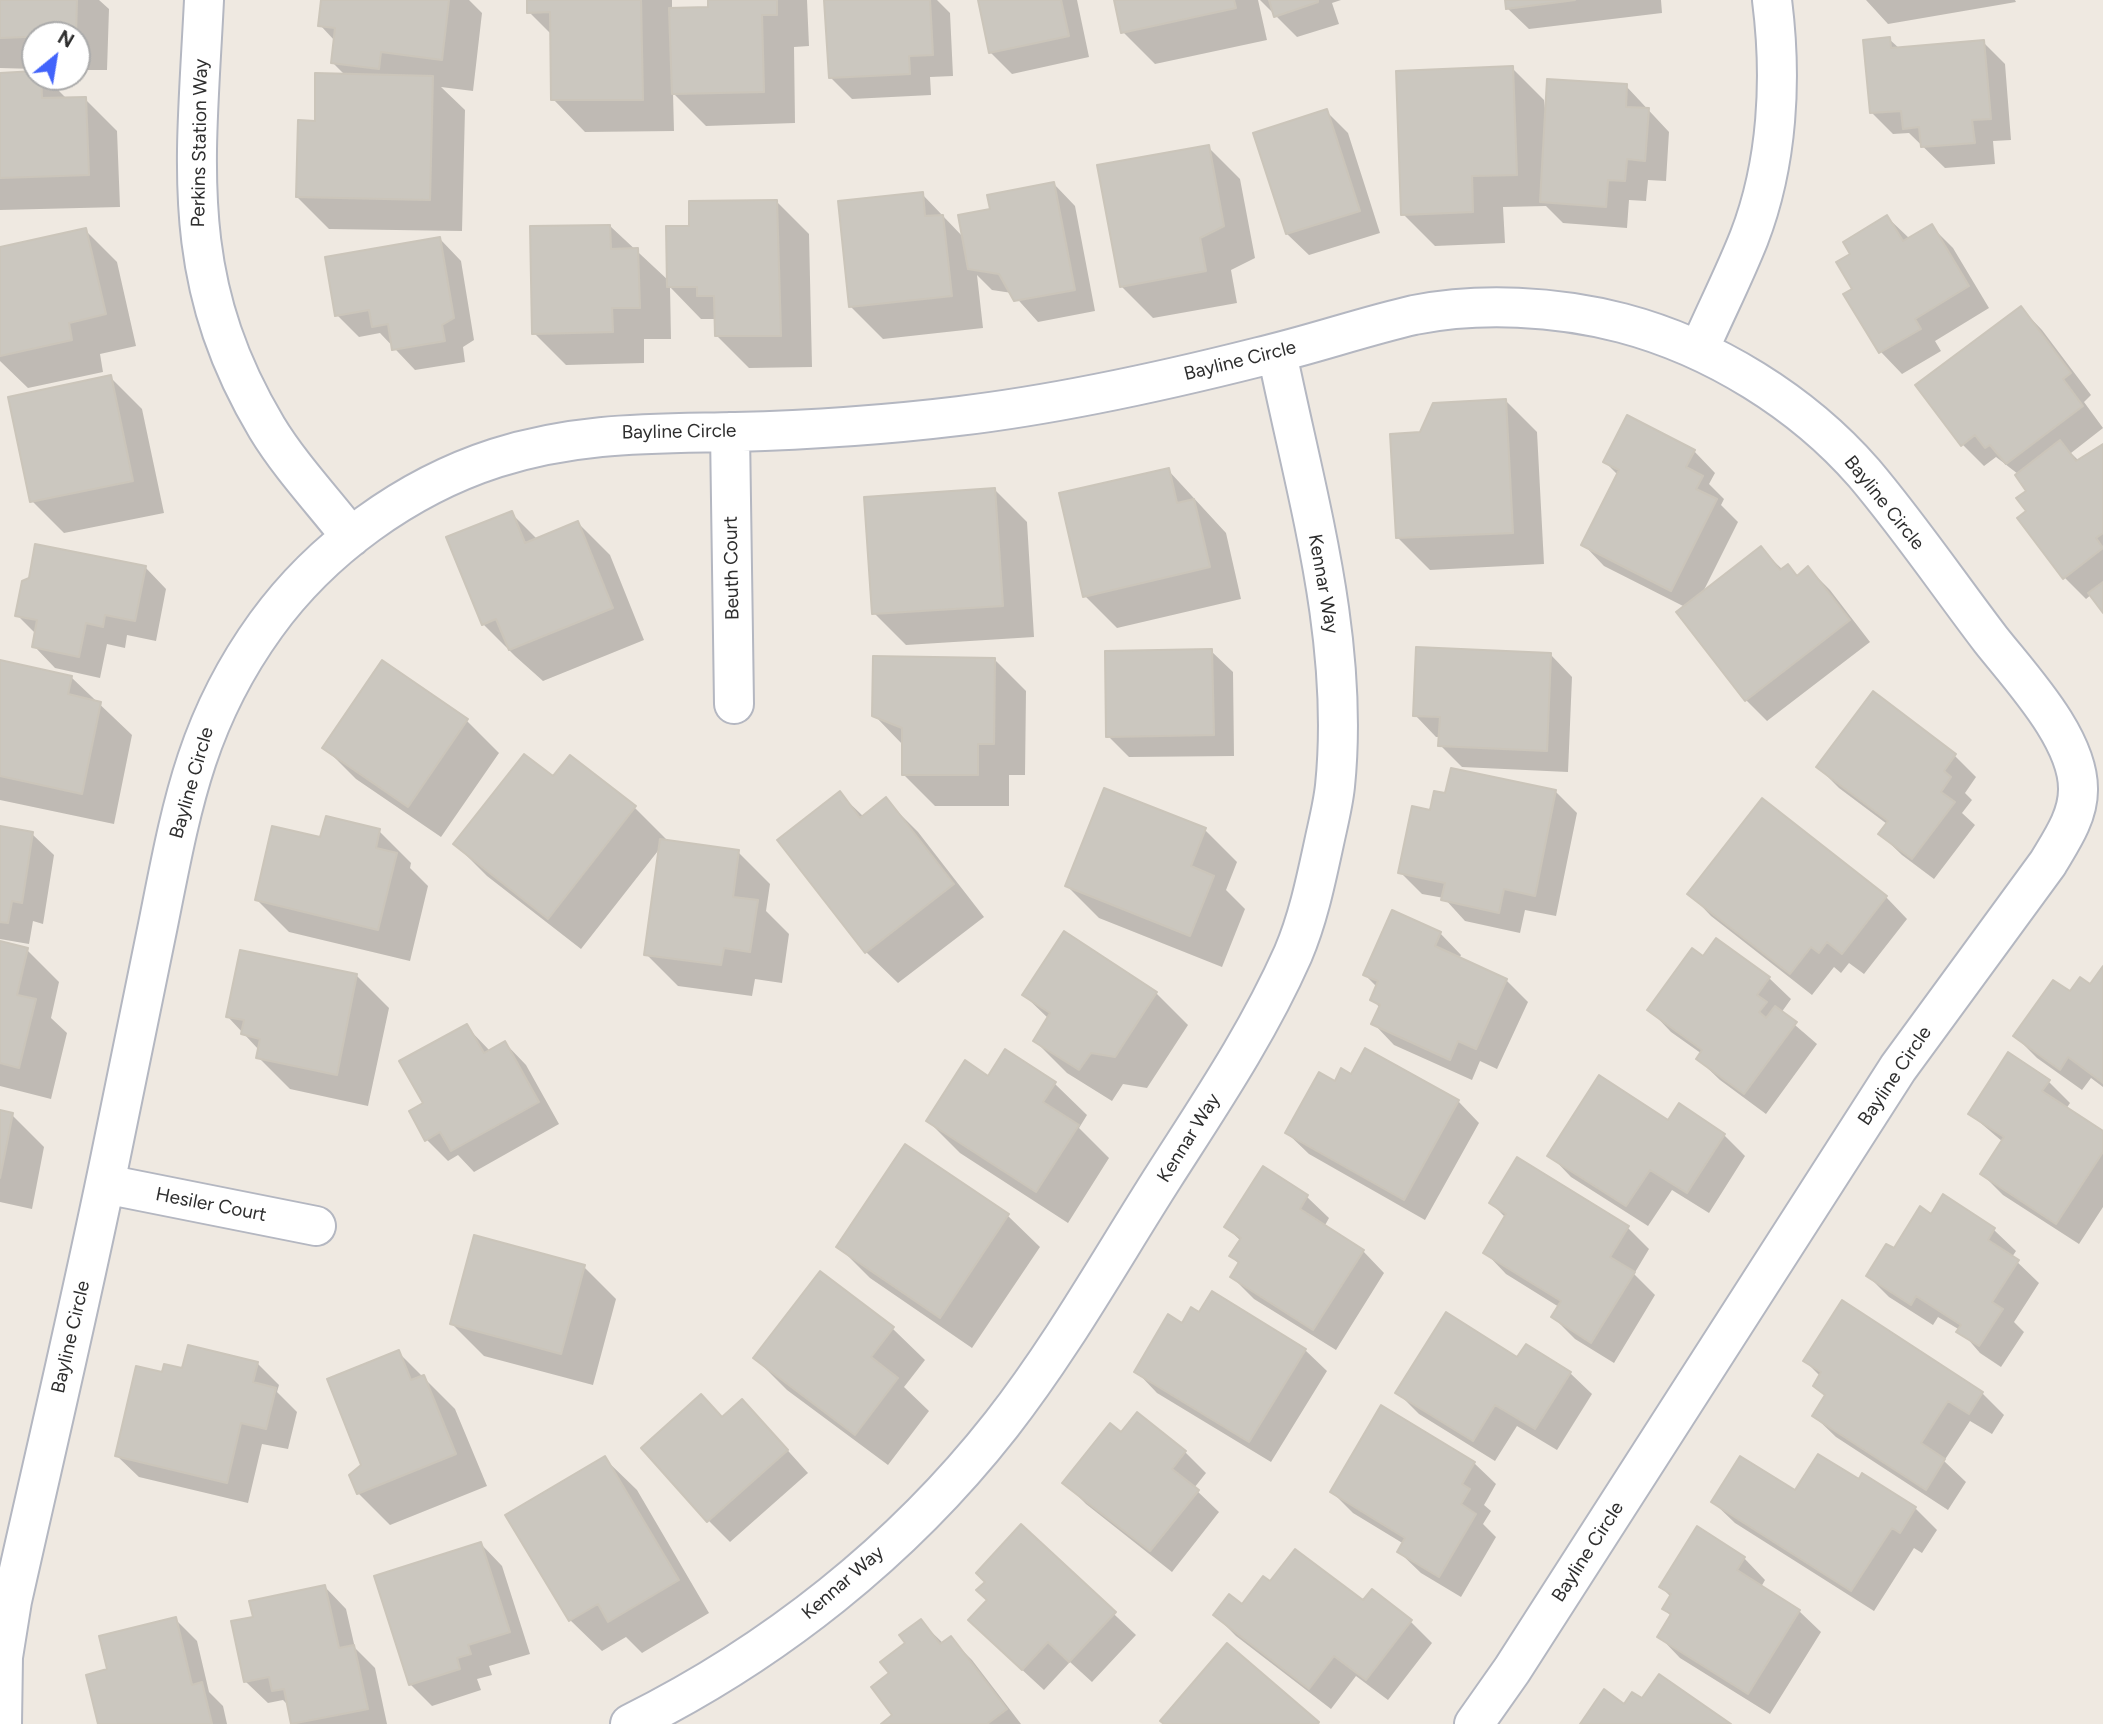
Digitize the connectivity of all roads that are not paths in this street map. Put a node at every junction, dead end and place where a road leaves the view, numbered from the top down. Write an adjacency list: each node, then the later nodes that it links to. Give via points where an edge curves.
1 (204, 0): 6 (street, Perkins Station Way, via 197,215 212,306 232,360 269,431)
2 (1772, 0): 3 (street, via 1777,41 1774,140 1749,237)
3 (1699, 350): 4 (street, Bayline Circle, via 1624,323 1557,311 1490,308 1423,313); 12 (street, Bayline Circle, via 1762,385 1816,425 1863,472 2058,730 2074,761 2079,788 2065,835 2048,863 1898,1068)
4 (1277, 353): 5 (street, Bayline Circle, via 1150,384 962,416); 11 (street, Kennar Way, via 1332,619 1338,686 1335,788 1315,886 1294,951 1250,1041 1043,1366 999,1427 925,1511 784,1634 689,1695)
5 (730, 432): 6 (street, Bayline Circle, via 617,433 550,443 486,461 394,505); 7 (street, Beuth Court)
6 (351, 537): 8 (street, Bayline Circle, via 315,568 270,619 233,674 203,735 183,799)
7 (734, 704)
8 (105, 1184): 9 (street, Hesiler Court); 10 (street, Bayline Circle, via 12,1601)
9 (316, 1226)
10 (2, 1724)
11 (630, 1724)
12 (1474, 1724)

